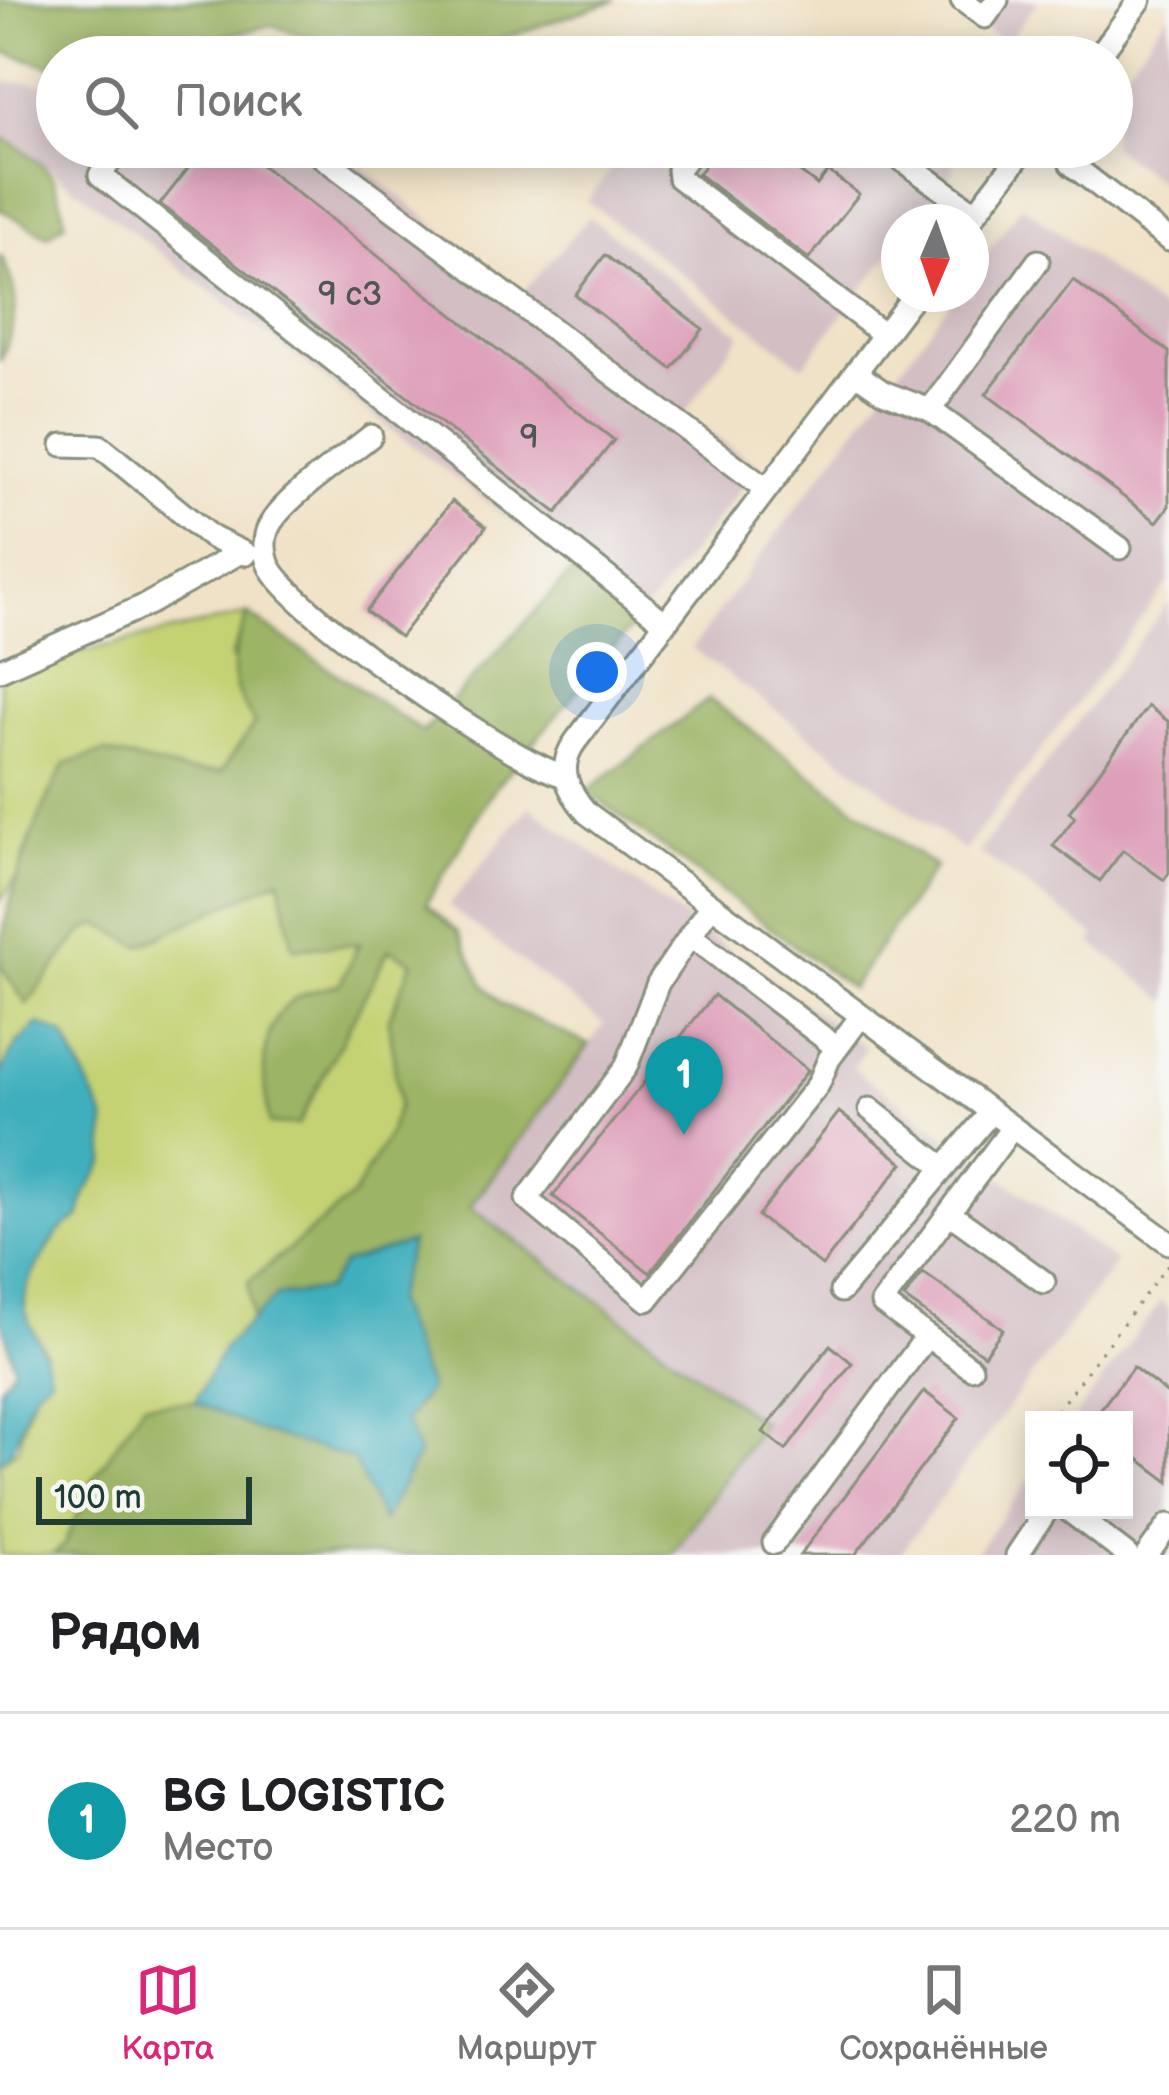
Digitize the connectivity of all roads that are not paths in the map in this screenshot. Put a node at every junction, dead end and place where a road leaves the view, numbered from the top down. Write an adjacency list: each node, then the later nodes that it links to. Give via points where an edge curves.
1 (962, 0): 2 (street, via 985,17)
2 (998, 0)
3 (1140, 0): 4 (street)
4 (1113, 36)
5 (105, 168): 25 (street, via 100,175)
6 (337, 168): 21 (street)
7 (679, 168): 16 (street, via 680,178)
8 (910, 168): 11 (street)
9 (1010, 168): 12 (street)
10 (1076, 168): 13 (street)
11 (955, 204)
12 (983, 204)
13 (1169, 240)
14 (1038, 261): 18 (street)
15 (901, 312): 16 (street)
16 (884, 335): 17 (street)
17 (856, 373): 18 (street); 21 (street)
18 (930, 410): 22 (street)
19 (371, 436): 24 (street, via 269,519)
20 (64, 445): 23 (street, via 100,446 211,537)
21 (766, 489): 25 (street)
22 (1120, 548)
23 (241, 552): 24 (street); 26 (street)
24 (268, 566): 27 (street, via 303,605 455,716)
25 (664, 622): 27 (street, via 566,754)
26 (0, 670)
27 (565, 776): 28 (street, via 587,813)
28 (711, 905): 29 (street); 30 (street)
29 (690, 935): 31 (street); 31 (street, via 658,982 626,1066 527,1199 647,1300 818,1085)
30 (861, 1016): 31 (street); 33 (street)
31 (837, 1048)
32 (870, 1109): 35 (street)
33 (991, 1112): 34 (street); 35 (street)
34 (1012, 1128): 36 (street); 37 (street)
35 (943, 1167): 39 (street)
36 (950, 1213): 38 (street); 40 (street, via 883,1303)
37 (1169, 1243)
38 (1044, 1282)
39 (841, 1291)
40 (927, 1336): 41 (street); 45 (street)
41 (971, 1368)
42 (1041, 1519): 46 (street)
43 (1080, 1519): 47 (street)
44 (1169, 1526): 48 (street)
45 (773, 1544)
46 (1017, 1555)
47 (1127, 1555)
48 (1147, 1555)

